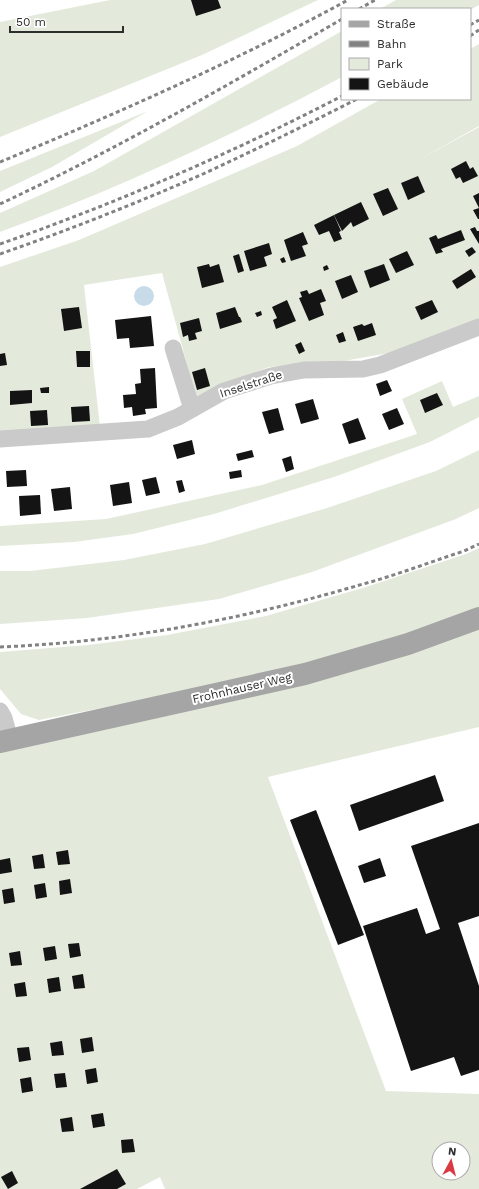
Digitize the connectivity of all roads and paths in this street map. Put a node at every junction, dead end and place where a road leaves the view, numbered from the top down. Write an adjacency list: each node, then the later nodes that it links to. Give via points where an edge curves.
1 (479, 327): 3 (street, Inselstraße, via 380,365 363,369 304,370 271,376 224,391)
2 (173, 348): 3 (street)
3 (192, 409): 4 (street, Inselstraße, via 148,429)
4 (0, 439)
5 (479, 618): 7 (main road, Frohnhauser Weg, via 408,644 313,672)
6 (0, 711): 7 (street, via 4,718)
7 (5, 741)

